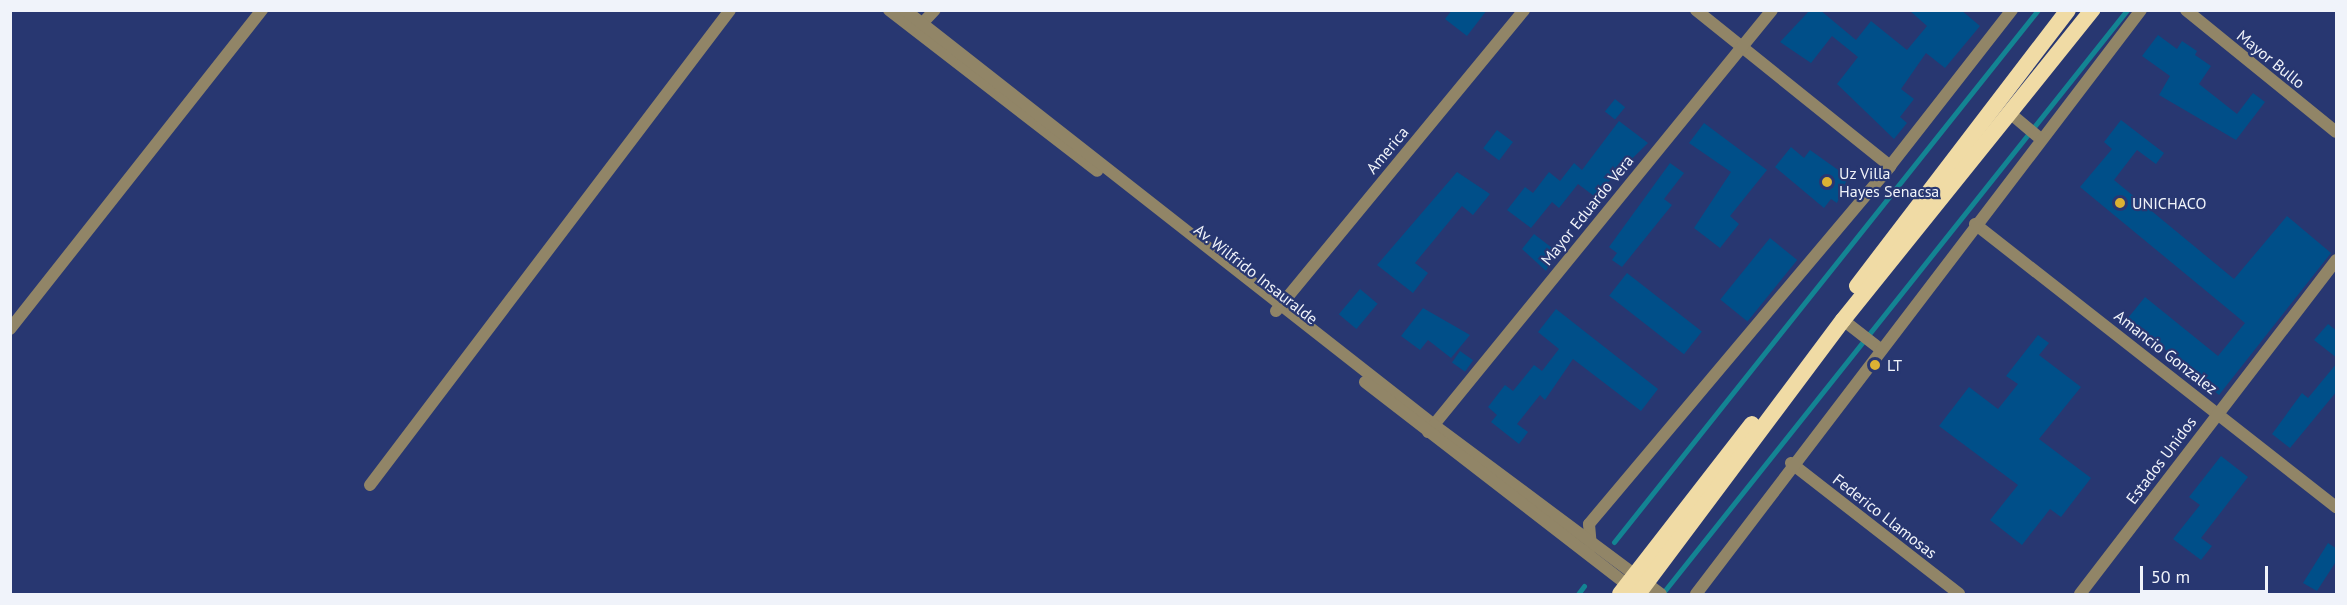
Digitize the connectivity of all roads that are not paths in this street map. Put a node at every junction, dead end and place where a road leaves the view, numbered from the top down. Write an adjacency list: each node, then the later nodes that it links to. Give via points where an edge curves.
1 (262, 10): 24 (street)
2 (730, 10): 29 (street)
3 (889, 10): 14 (street, Av. Wilfrido Insauralde)
4 (905, 10): 14 (street)
5 (935, 10): 14 (street)
6 (1524, 10): 22 (street, America)
7 (1696, 10): 15 (street)
8 (1772, 10): 15 (street, Mayor Eduardo Vera)
9 (2012, 10): 19 (street)
10 (2068, 10): 33 (highway)
11 (2092, 10): 16 (highway)
12 (2141, 10): 18 (street)
13 (2186, 10): 17 (street, Mayor Bullo)
14 (920, 27): 22 (street, Av. Wilfrido Insauralde)
15 (1741, 47): 19 (street); 27 (street, Mayor Eduardo Vera)
16 (2011, 114): 18 (street); 23 (highway)
17 (2337, 132)
18 (2038, 136): 20 (street)
19 (1890, 166): 31 (street, via 1589,524)
20 (1975, 224): 25 (street); 26 (street, Amancio Gonzalez)
21 (2337, 260): 26 (street, Estados Unidos)
22 (1278, 308): 27 (street, Av. Wilfrido Insauralde)
23 (1843, 320): 25 (street); 33 (highway)
24 (10, 329)
25 (1874, 345): 28 (street)
26 (2217, 413): 30 (street, Amancio Gonzalez); 37 (street, Estados Unidos)
27 (1431, 428): 31 (street); 32 (street, Av. Wilfrido Insauralde)
28 (1791, 463): 35 (street); 36 (street, Federico Llamosas)
29 (370, 485)
30 (2337, 507)
31 (1587, 536): 32 (street); 33 (street)
32 (1602, 564): 33 (street, Av. Wilfrido Insauralde)
33 (1635, 589): 34 (street)
34 (1661, 594)
35 (1696, 594)
36 (1959, 594)
37 (2079, 594)

